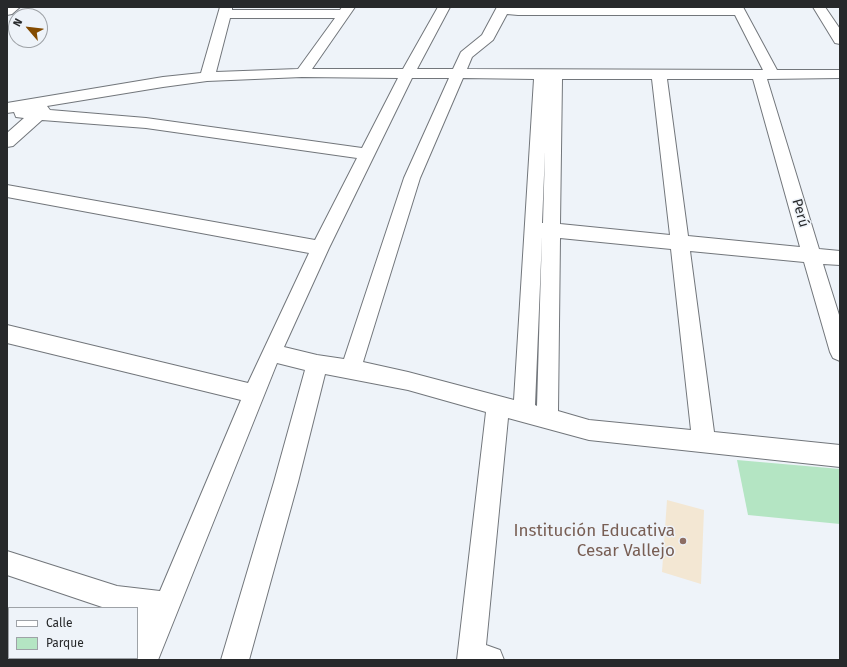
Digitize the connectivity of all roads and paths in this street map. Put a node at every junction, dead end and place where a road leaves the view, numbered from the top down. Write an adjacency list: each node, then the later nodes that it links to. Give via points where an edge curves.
1 (13, 7): 7 (main road)
2 (444, 7): 11 (street)
3 (503, 8): 4 (street, via 518,11); 12 (street, via 488,37 466,55)
4 (738, 9): 16 (street, Perú)
5 (824, 9): 9 (street)
6 (225, 10): 8 (street); 17 (street)
7 (7, 11)
8 (347, 11): 10 (street)
9 (840, 40)
10 (302, 73): 11 (street); 17 (street)
11 (407, 74): 12 (street); 22 (street)
12 (456, 74): 14 (street); 34 (street, via 412,178)
13 (840, 74): 16 (street)
14 (548, 75): 15 (street); 24 (street); 25 (street)
15 (659, 75): 16 (street); 26 (street)
16 (766, 75): 28 (street, Perú)
17 (207, 77): 18 (street)
18 (58, 100): 19 (street); 20 (street)
19 (7, 110): 20 (street)
20 (38, 115): 21 (street); 22 (street, via 146,123)
21 (7, 142)
22 (368, 154): 27 (street)
23 (7, 191): 27 (street)
24 (533, 228): 25 (street); 37 (street)
25 (551, 230): 26 (street); 38 (street)
26 (679, 242): 28 (street); 39 (street)
27 (320, 248): 32 (street)
28 (812, 255): 29 (street); 31 (street, Perú)
29 (840, 258)
30 (7, 334): 35 (street)
31 (840, 352)
32 (271, 353): 33 (street); 35 (street)
33 (317, 364): 34 (street); 46 (street)
34 (351, 368): 36 (street)
35 (254, 394): 42 (street)
36 (498, 405): 37 (street); 44 (street)
37 (524, 412): 38 (street)
38 (547, 419): 39 (street, via 589,430)
39 (704, 442): 40 (street)
40 (840, 456)
41 (7, 563): 42 (street, via 117,598)
42 (167, 606): 43 (street); 45 (street)
43 (138, 628)
44 (477, 658)
45 (144, 660)
46 (235, 660)

